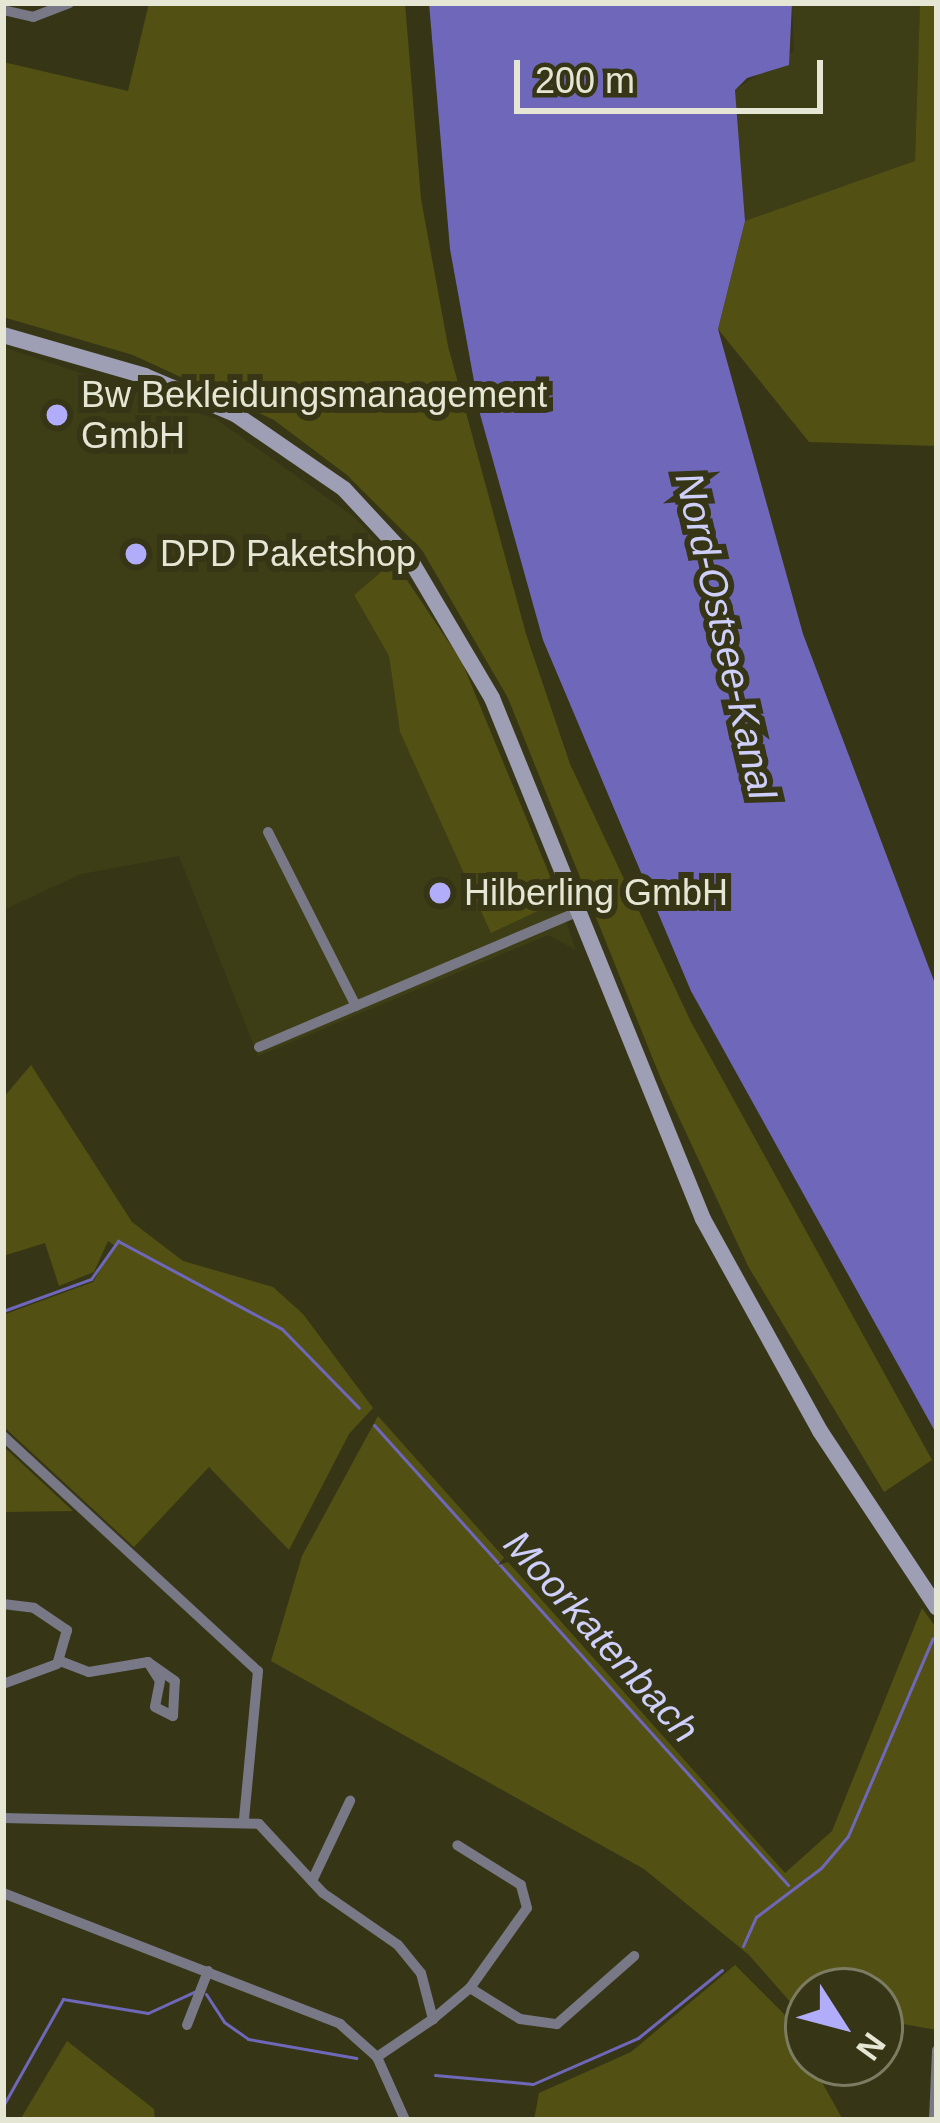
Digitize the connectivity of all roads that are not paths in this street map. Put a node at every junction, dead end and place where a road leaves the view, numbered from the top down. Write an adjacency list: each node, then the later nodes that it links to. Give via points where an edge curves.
1 (69, 3): 2 (street, via 33,17)
2 (3, 10)
3 (3, 335): 5 (main road, via 192,393 276,438 361,505 411,561 467,648)
4 (268, 832): 6 (street)
5 (575, 913): 6 (street); 10 (main road, via 671,1150 738,1287 820,1431)
6 (356, 1006): 7 (street)
7 (259, 1047)
8 (3, 1436): 16 (street, via 258,1671)
9 (3, 1604): 11 (street, via 34,1608 67,1630)
10 (937, 1608)
11 (61, 1661): 12 (street, via 89,1672); 13 (street)
12 (148, 1663): 12 (street, via 160,1681 155,1707 173,1716 175,1681)
13 (3, 1684)
14 (350, 1801): 18 (street)
15 (3, 1818): 16 (street)
16 (244, 1820): 18 (street, via 271,1832)
17 (457, 1845): 22 (street, via 521,1885 528,1900)
18 (312, 1881): 23 (street, via 411,1959)
19 (3, 1893): 21 (street)
20 (634, 1956): 22 (street, via 557,2024 520,2019)
21 (205, 1977): 24 (street); 26 (street, via 317,2012)
22 (470, 1988): 23 (street)
23 (433, 2019): 26 (street)
24 (187, 2025)
25 (937, 2050): 28 (street)
26 (377, 2057): 27 (street)
27 (405, 2120)
28 (934, 2120)

